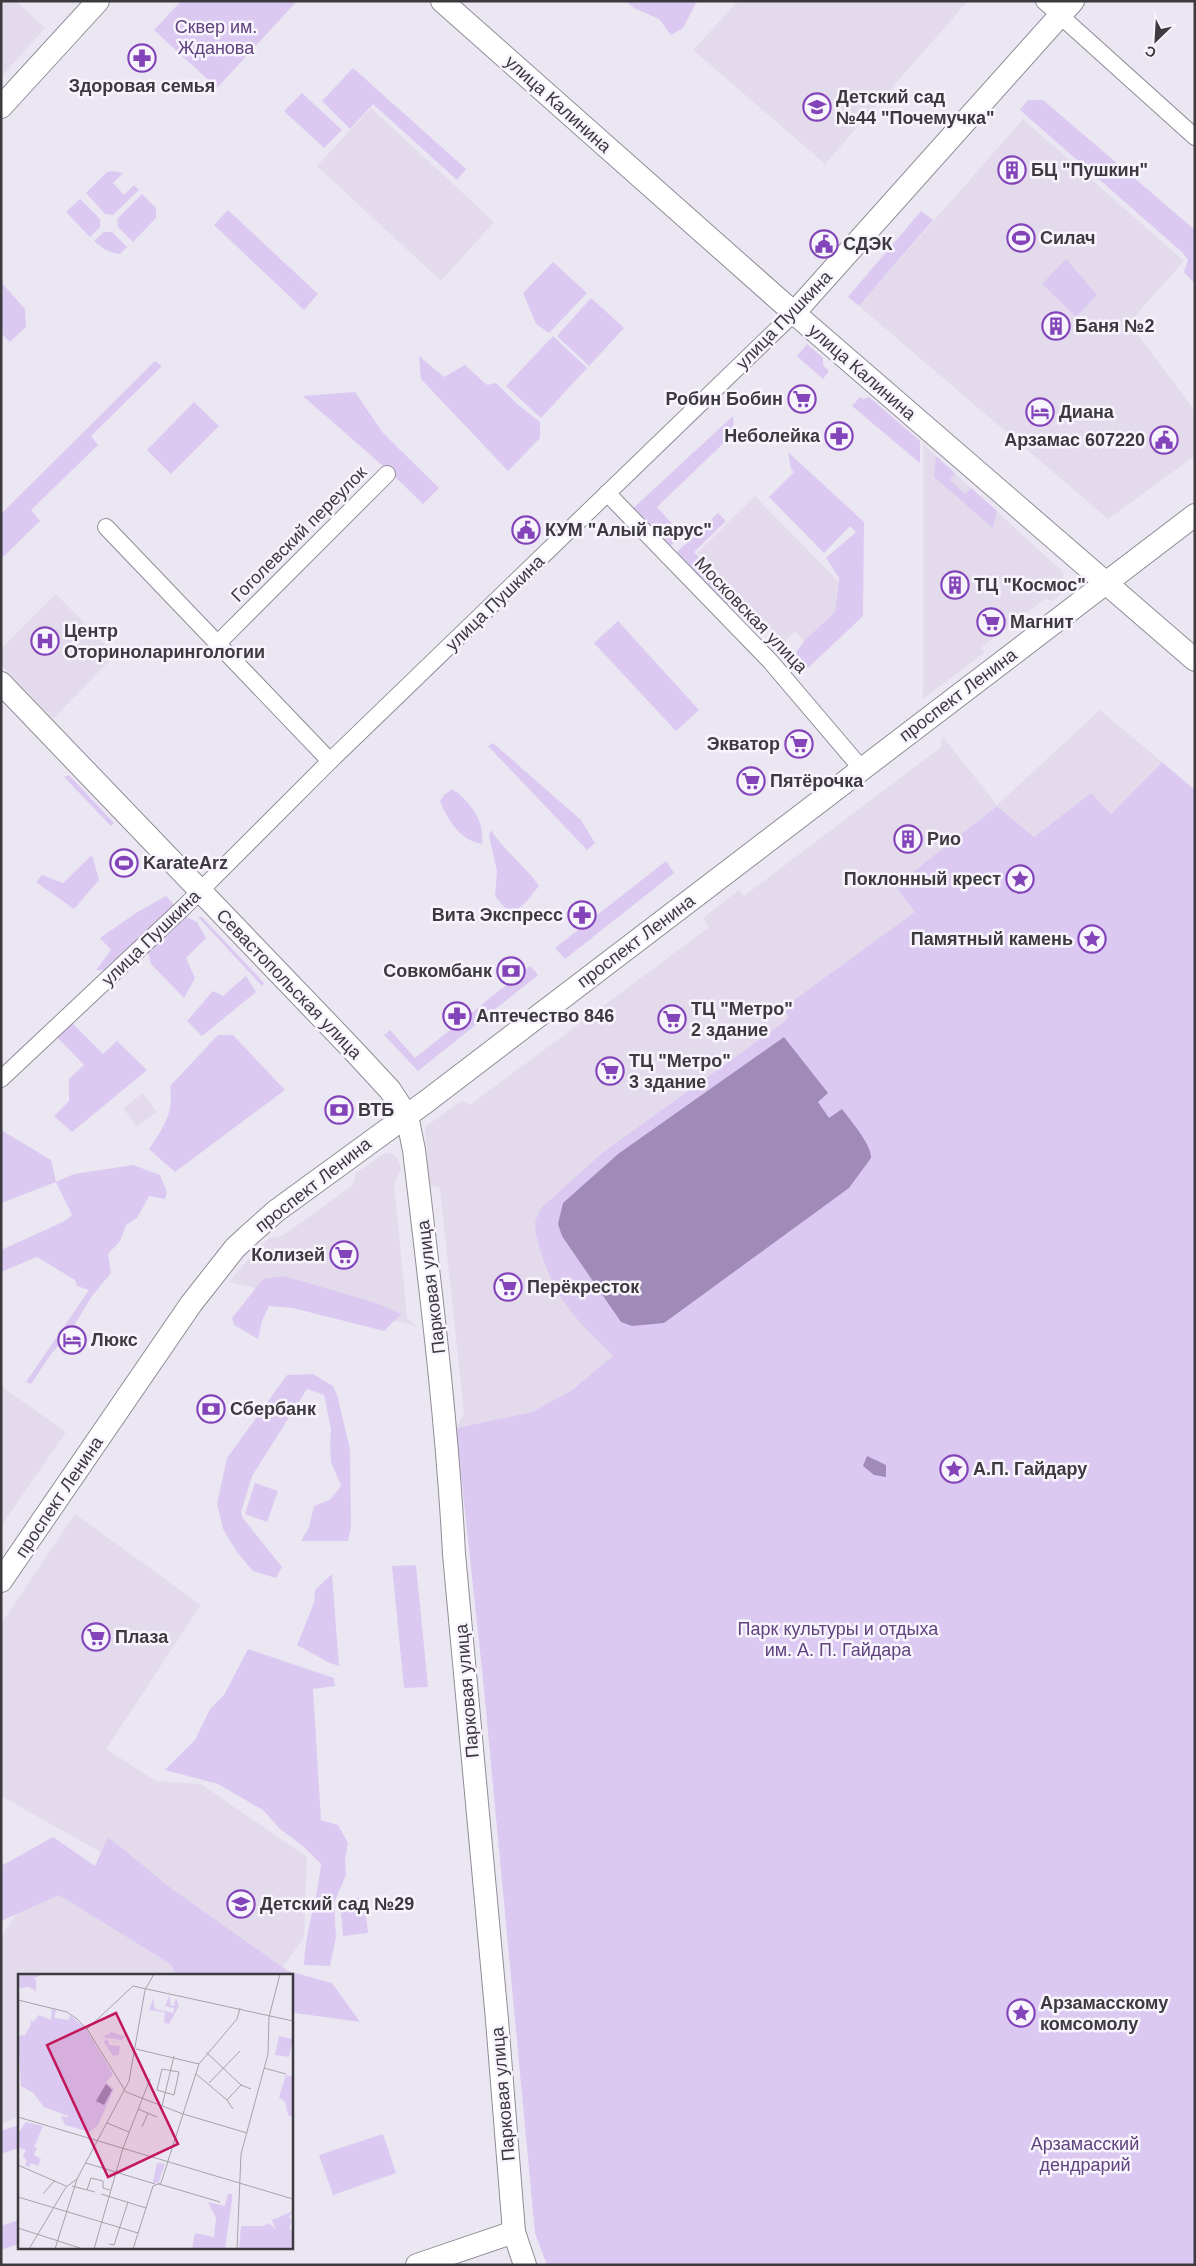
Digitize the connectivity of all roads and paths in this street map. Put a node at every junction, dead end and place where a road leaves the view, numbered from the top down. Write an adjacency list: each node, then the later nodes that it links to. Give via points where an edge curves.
1 (98, 1): 4 (street)
2 (442, 1): 6 (street, улица Калинина)
3 (1059, 6): 5 (street); 6 (street, улица Пушкина)
4 (1, 107)
5 (1195, 137)
6 (794, 313): 8 (street, улица Пушкина); 11 (street, улица Калинина)
7 (388, 474): 12 (street, Гоголевский переулок)
8 (607, 493): 15 (street, улица Пушкина); 16 (street, Московская улица, via 770,661)
9 (1195, 515): 11 (street, проспект Ленина)
10 (106, 528): 12 (street)
11 (1106, 584): 13 (street, улица Калинина); 16 (street, проспект Ленина)
12 (218, 643): 15 (street)
13 (1195, 660)
14 (1, 683): 17 (street, Севастопольская улица)
15 (330, 761): 17 (street, улица Пушкина)
16 (861, 768): 19 (street, проспект Ленина)
17 (200, 891): 18 (street, улица Пушкина); 19 (street, Севастопольская улица, via 390,1090)
18 (1, 1078)
19 (407, 1116): 20 (street, проспект Ленина, via 276,1211 235,1248 191,1304); 21 (street, Парковая улица, via 440,1364)
20 (1, 1581)
21 (514, 2232): 22 (street); 23 (street, Парковая улица)
22 (417, 2265)
23 (525, 2265)

